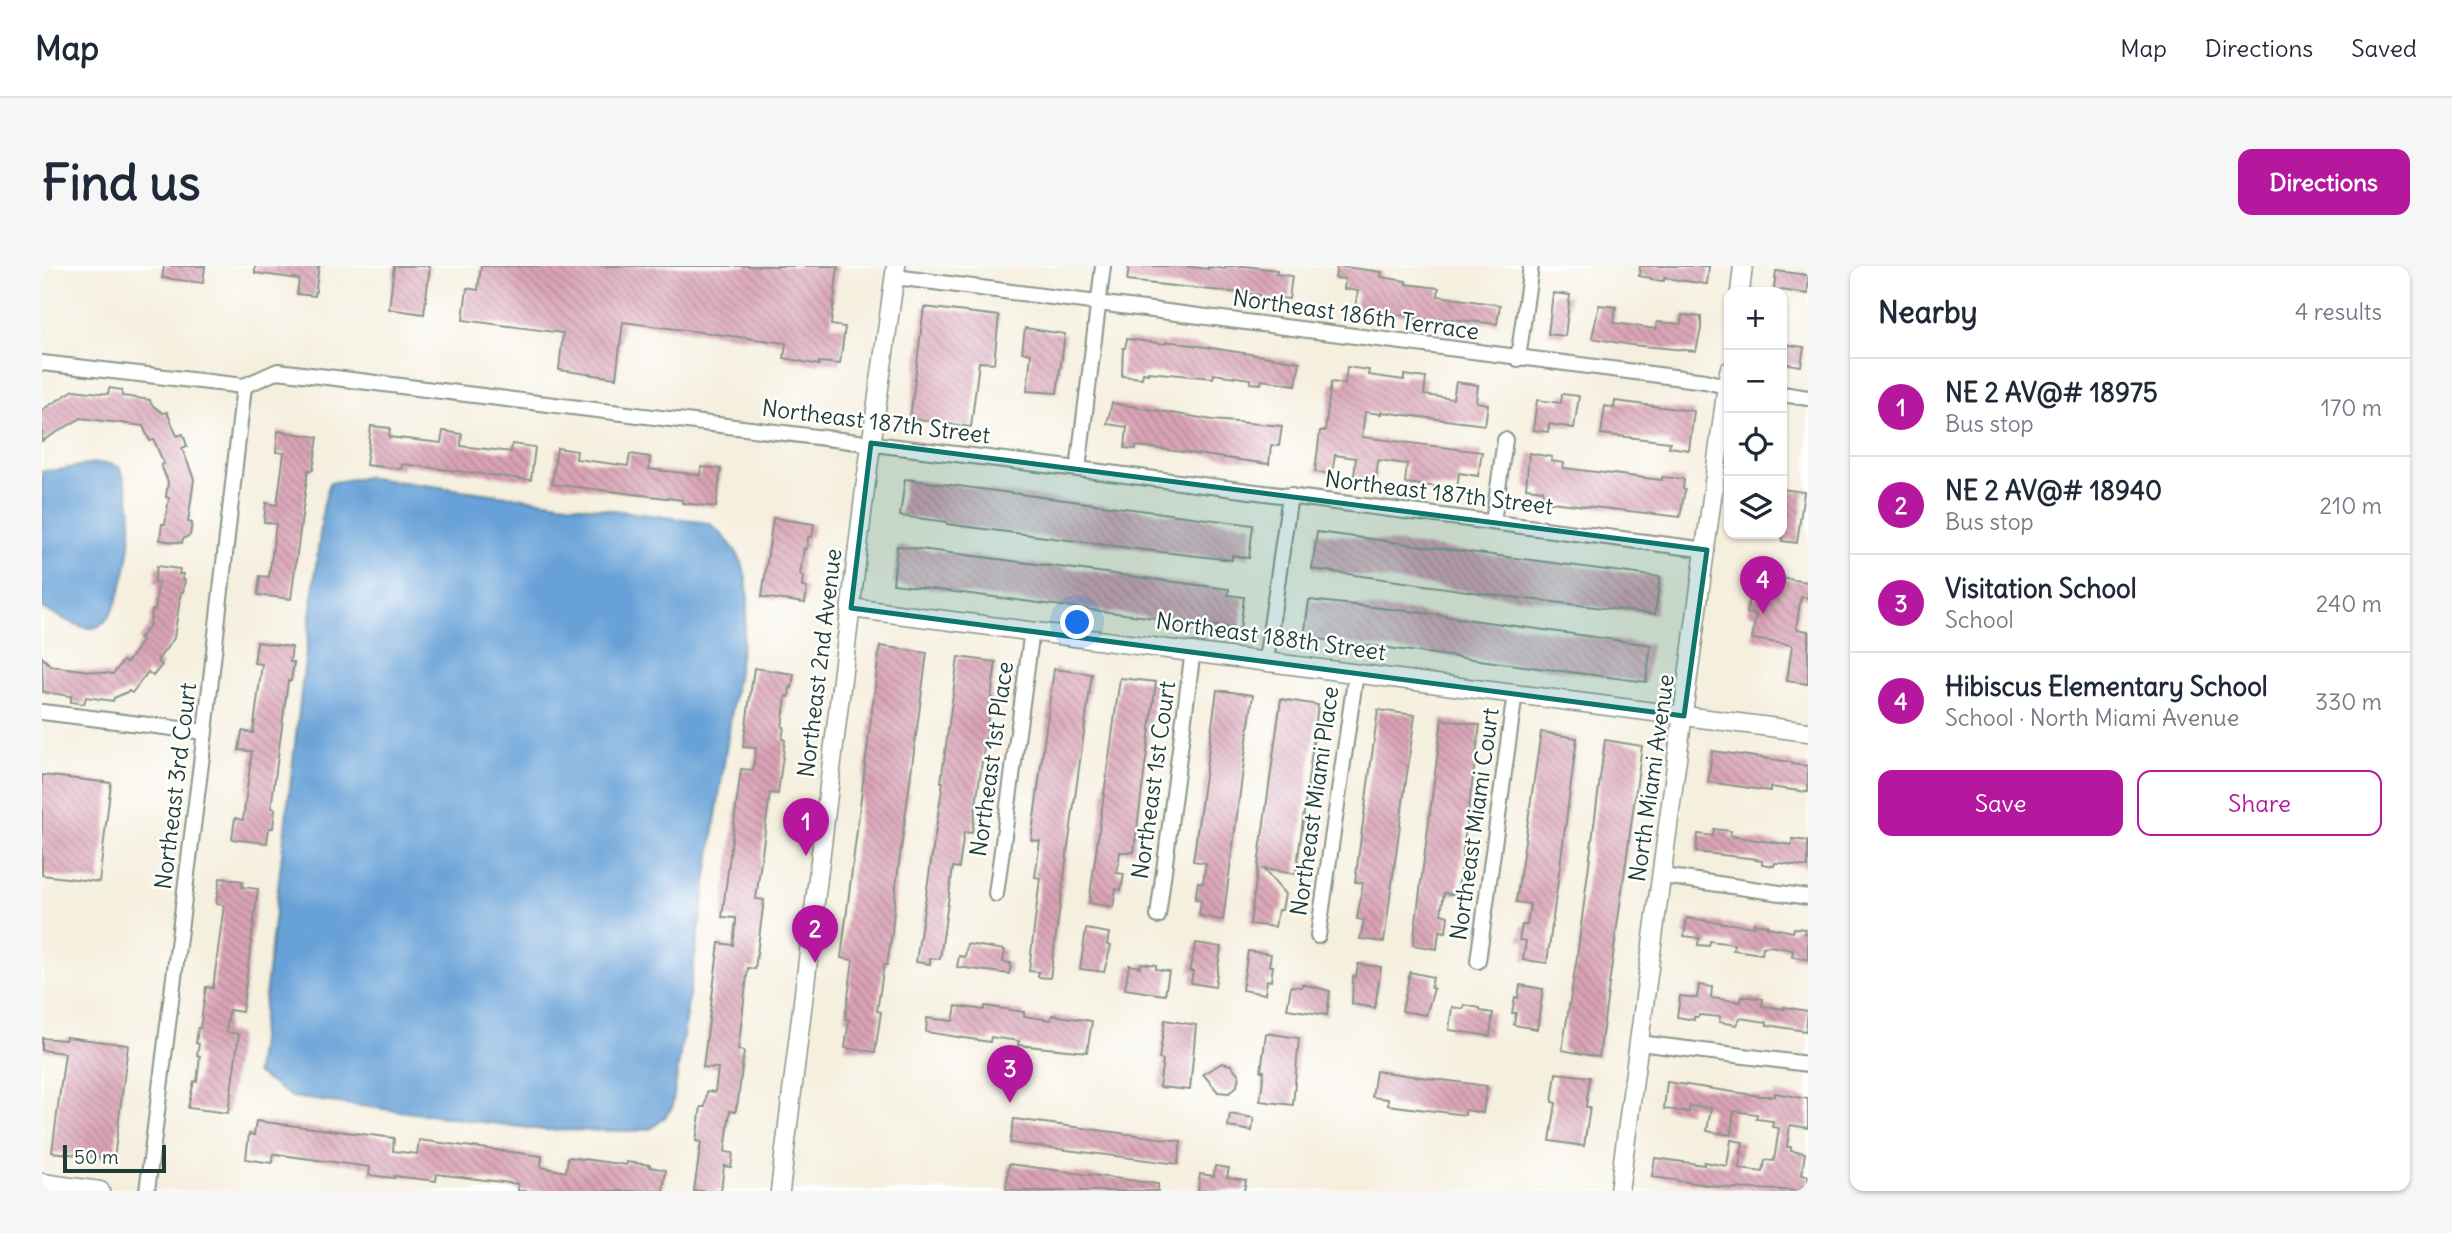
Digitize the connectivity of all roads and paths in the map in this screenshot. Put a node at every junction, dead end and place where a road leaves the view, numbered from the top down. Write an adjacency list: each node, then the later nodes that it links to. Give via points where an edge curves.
1 (1103, 266): 6 (street)
2 (1531, 266): 7 (street)
3 (1743, 266): 5 (street)
4 (896, 272): 6 (street, Northeast 186th Terrace); 15 (street, Northeast 2nd Avenue)
5 (1741, 287)
6 (1099, 302): 7 (street, Northeast 186th Terrace); 16 (street)
7 (1518, 359): 9 (street, Northeast 186th Terrace)
8 (42, 363): 10 (street)
9 (1724, 381)
10 (244, 386): 15 (street, Northeast 187th Street, via 278,371); 28 (street, Northeast 3rd Court)
11 (1787, 395): 12 (street)
12 (1808, 398)
13 (1724, 412): 19 (street, North Miami Avenue)
14 (1505, 440): 18 (street)
15 (871, 443): 16 (street, Northeast 187th Street); 20 (street, Northeast 2nd Avenue)
16 (1078, 468): 17 (street, Northeast 187th Street)
17 (1290, 495): 18 (street, Northeast 187th Street); 23 (street)
18 (1493, 522): 19 (street, Northeast 187th Street)
19 (1706, 550): 27 (street, North Miami Avenue)
20 (851, 608): 21 (street, Northeast 188th Street); 42 (street, Northeast 2nd Avenue)
21 (1032, 630): 22 (street, Northeast 188th Street); 31 (street, Northeast 1st Place)
22 (1193, 650): 23 (street, Northeast 188th Street); 33 (street, Northeast 1st Court)
23 (1266, 661): 24 (street, Northeast 188th Street)
24 (1356, 673): 25 (street, Northeast 188th Street); 34 (street, Northeast Miami Place)
25 (1514, 693): 27 (street, Northeast 188th Street); 35 (street, Northeast Miami Court)
26 (42, 712): 28 (street)
27 (1684, 716): 29 (street, Northeast 188th Street); 30 (street, North Miami Avenue)
28 (205, 732): 41 (street, Northeast 3rd Court)
29 (1808, 732)
30 (1663, 876): 32 (street); 36 (street, North Miami Avenue)
31 (996, 894)
32 (1808, 897)
33 (1158, 916)
34 (1318, 936)
35 (1478, 961)
36 (1639, 1043): 37 (street); 43 (street, North Miami Avenue)
37 (1808, 1064)
38 (54, 1187): 39 (street)
39 (78, 1190): 40 (street)
40 (100, 1191)
41 (147, 1191)
42 (780, 1191)
43 (1619, 1191)

